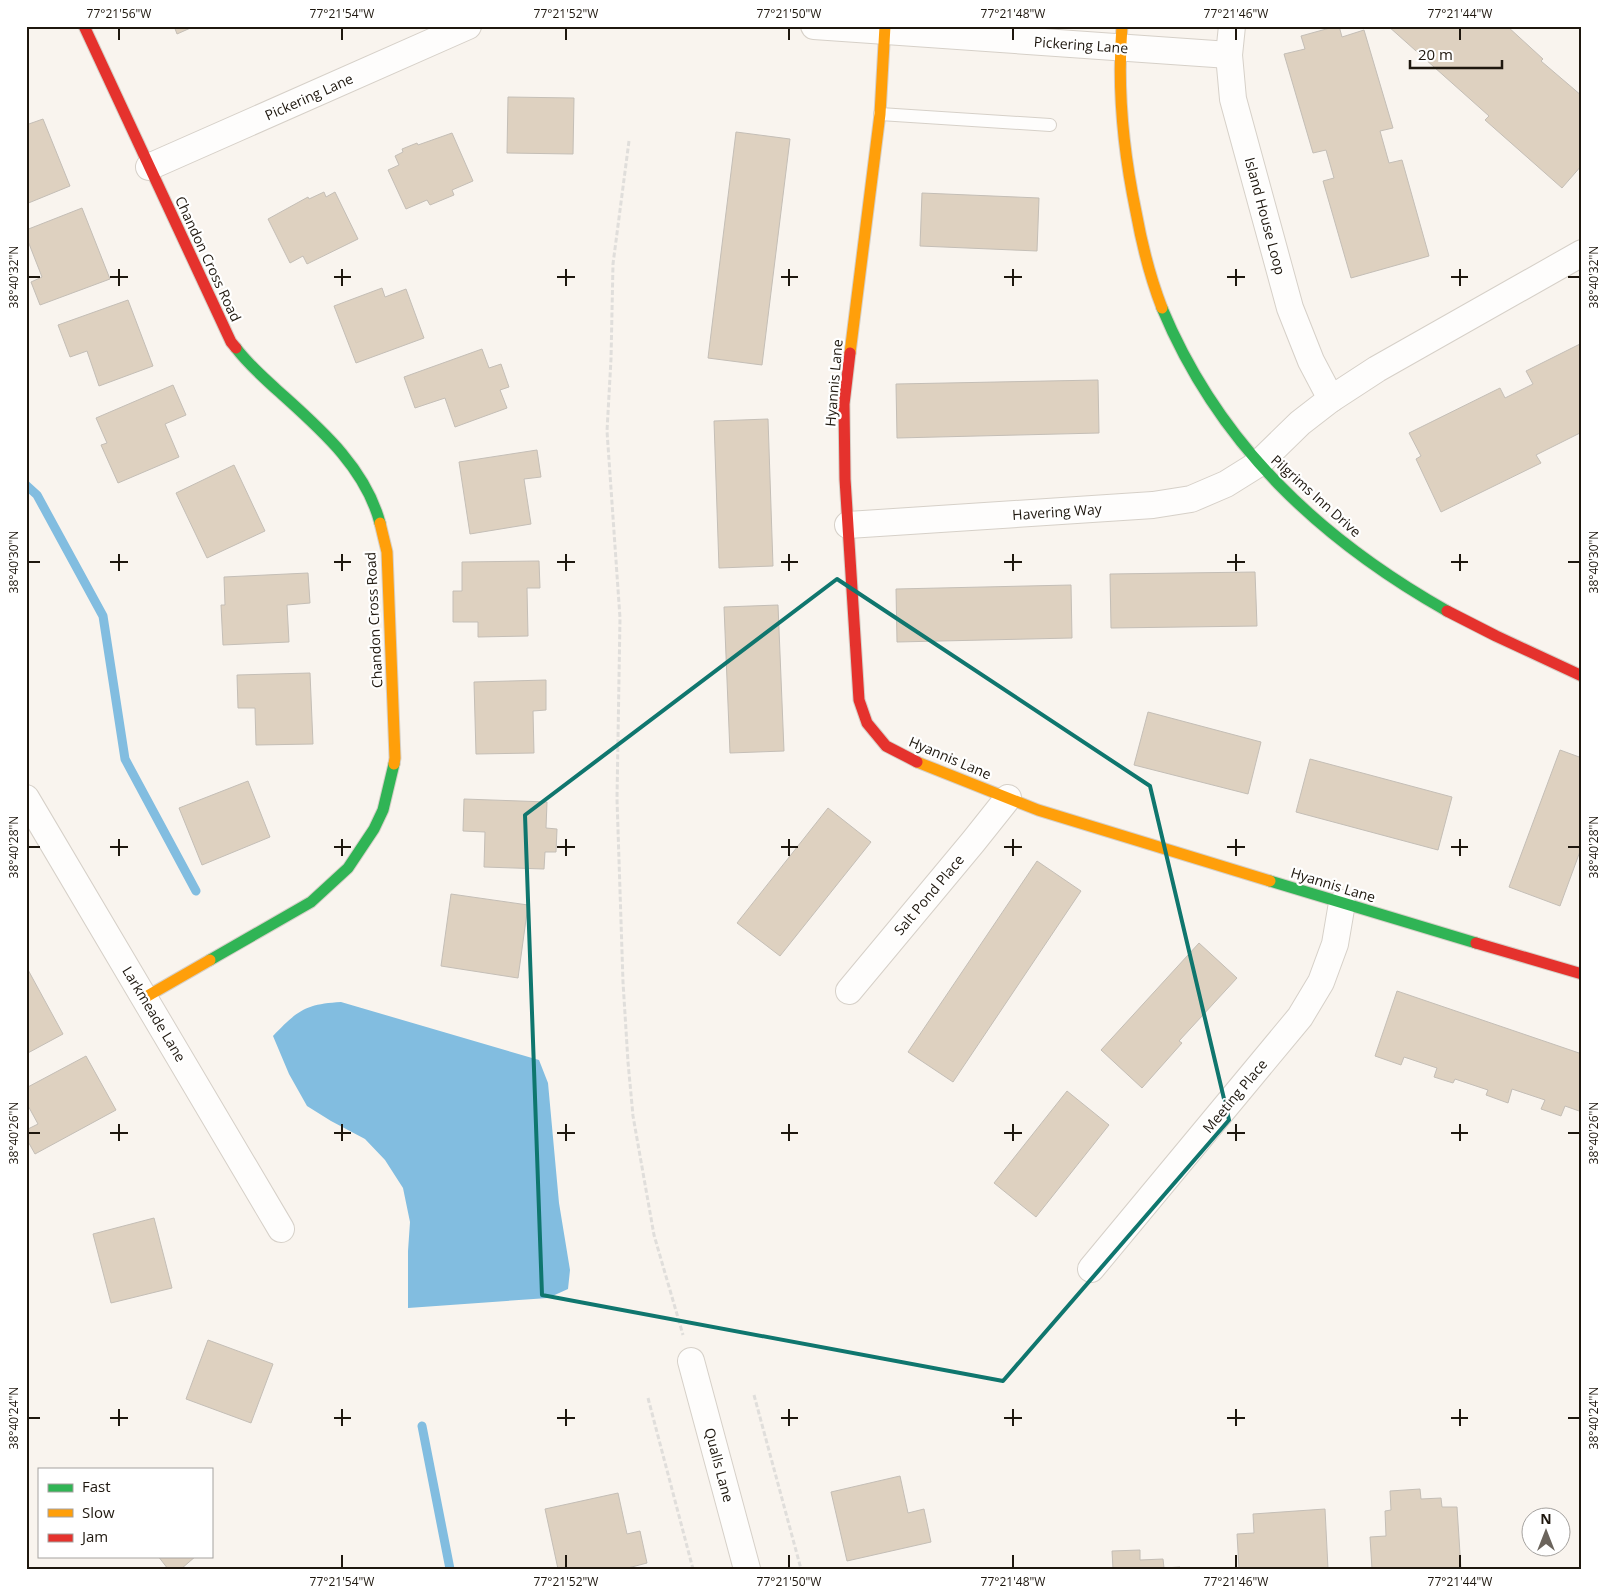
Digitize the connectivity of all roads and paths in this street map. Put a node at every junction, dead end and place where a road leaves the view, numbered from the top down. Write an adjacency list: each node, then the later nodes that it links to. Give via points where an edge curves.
1 (84, 26): 11 (street, Chandon Cross Road)
2 (468, 26): 11 (street, Pickering Lane)
3 (814, 26): 5 (street, Pickering Lane)
4 (1232, 26): 7 (street, Island House Loop)
5 (885, 29): 6 (street, Pickering Lane); 8 (street, Hyannis Lane)
6 (1120, 37): 7 (street, Pickering Lane); 14 (street, Pilgrims Inn Drive, via 1119,109 1127,170 1145,254 1164,312 1191,368 1216,410)
7 (1229, 55): 13 (street, Island House Loop, via 1232,99 1290,308 1311,361)
8 (880, 114): 9 (lane); 15 (street, Hyannis Lane, via 844,404)
9 (1050, 125)
10 (629, 141): 25 (path, via 613,264 607,431 620,618 617,799 623,982 633,1116 654,1235)
11 (149, 167): 22 (street, Chandon Cross Road, via 230,342 242,359 322,430 343,454 372,498 387,552 396,758 383,810 374,829 348,868 333,883 311,902)
12 (1582, 253): 13 (street)
13 (1332, 399): 14 (street, via 1300,423)
14 (1258, 464): 15 (street, Havering Way, via 1226,484 1191,499 1153,506); 16 (street, Pilgrims Inn Drive, via 1298,504 1358,554 1412,591 1488,633)
15 (848, 526): 18 (street, Hyannis Lane, via 859,700 867,723 886,746 911,760)
16 (1582, 676)
17 (26, 798): 22 (street, Larkmeade Lane)
18 (1008, 798): 19 (street, Hyannis Lane); 21 (street, Salt Pond Place)
19 (1342, 903): 20 (street, Hyannis Lane); 24 (street, Meeting Place, via 1335,944 1321,982 1300,1017)
20 (1582, 974)
21 (849, 991)
22 (144, 998): 23 (street, Larkmeade Lane)
23 (281, 1229)
24 (1091, 1270)
25 (691, 1361): 29 (street, Qualls Lane)
26 (754, 1395): 30 (path)
27 (648, 1398): 28 (path)
28 (693, 1569)
29 (747, 1569)
30 (801, 1569)

